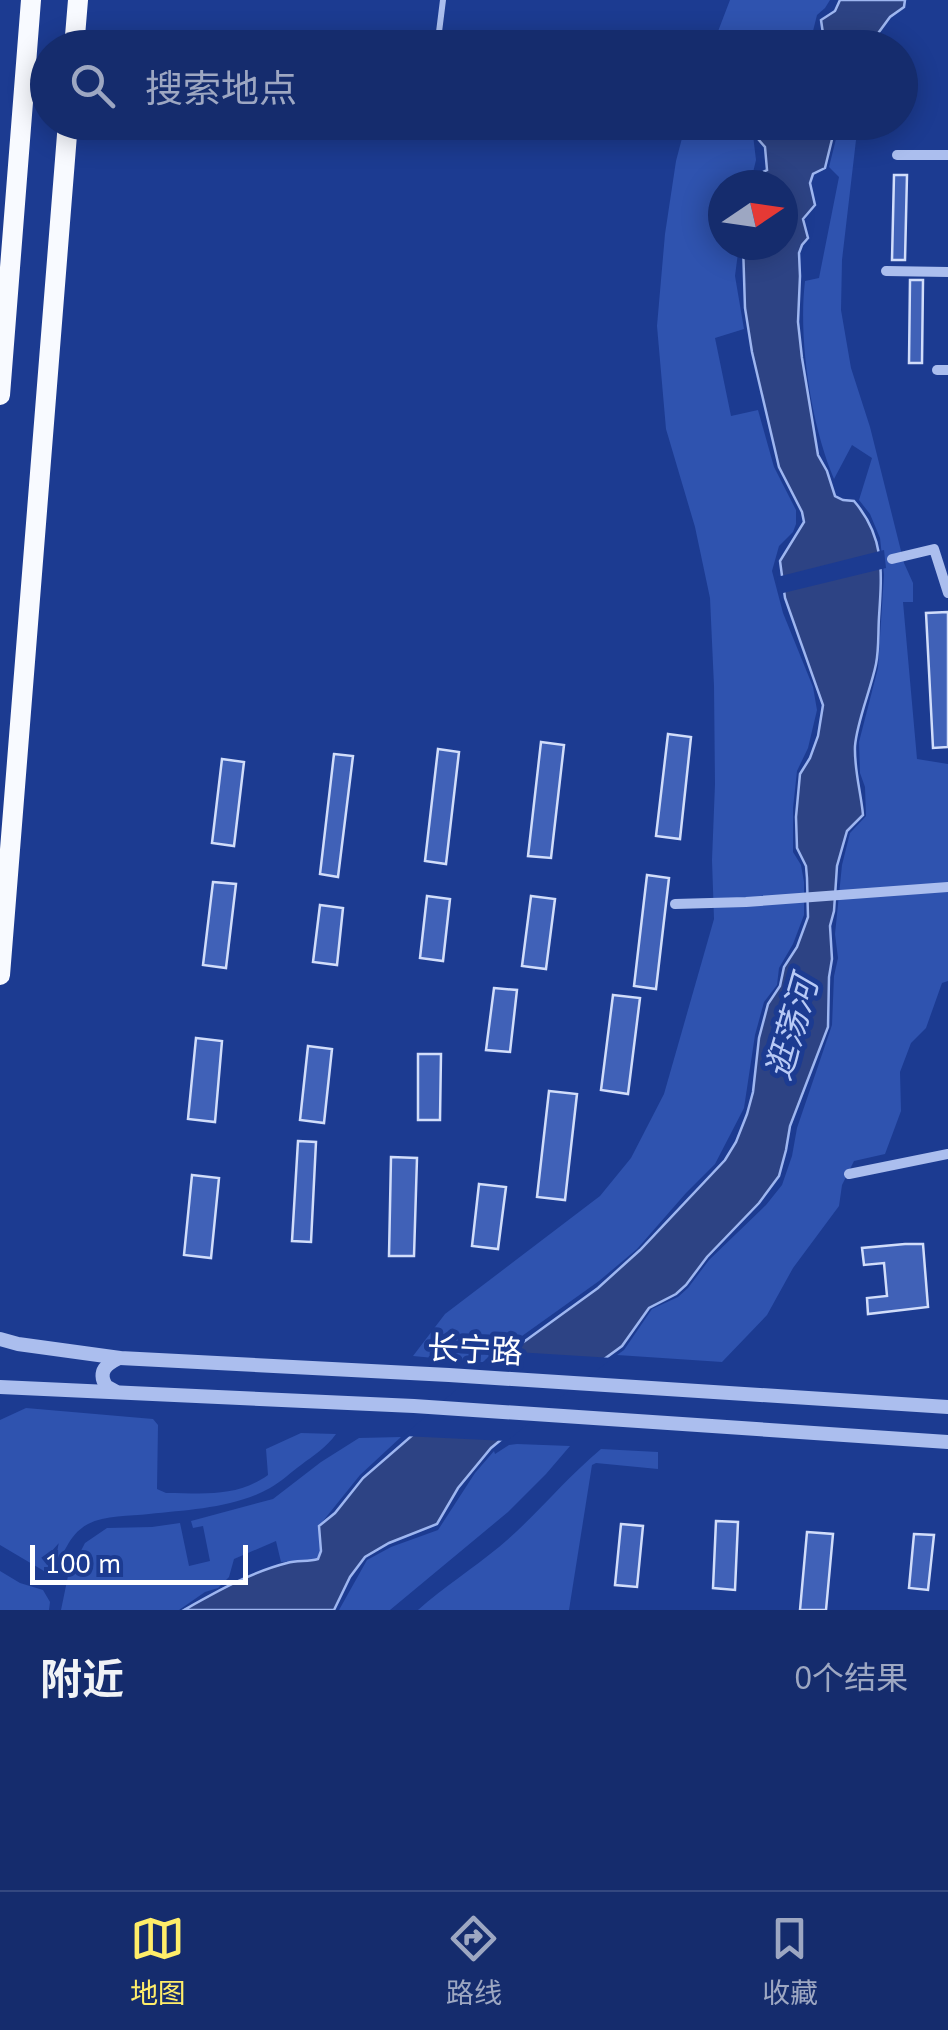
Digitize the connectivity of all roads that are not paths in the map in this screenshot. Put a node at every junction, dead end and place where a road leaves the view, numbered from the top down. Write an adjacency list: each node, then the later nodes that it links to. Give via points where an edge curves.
1 (31, 0): 11 (highway)
2 (78, 0): 4 (highway)
3 (443, 0): 5 (lane)
4 (76, 30)
5 (439, 30)
6 (67, 140): 16 (highway)
7 (898, 155): 8 (street)
8 (948, 156)
9 (886, 270): 10 (street)
10 (948, 272)
11 (0, 394)
12 (892, 559): 13 (street, via 934,549)
13 (948, 593)
14 (948, 887): 15 (street)
15 (675, 904)
16 (0, 975)
17 (948, 1154): 18 (street)
18 (849, 1174)
19 (0, 1338): 20 (street, 长宁路)
20 (120, 1358): 22 (street, via 102,1374 106,1386); 23 (street, 长宁路)
21 (0, 1387): 22 (street, 长宁路)
22 (119, 1393): 24 (street, 长宁路)
23 (948, 1407)
24 (948, 1442)

